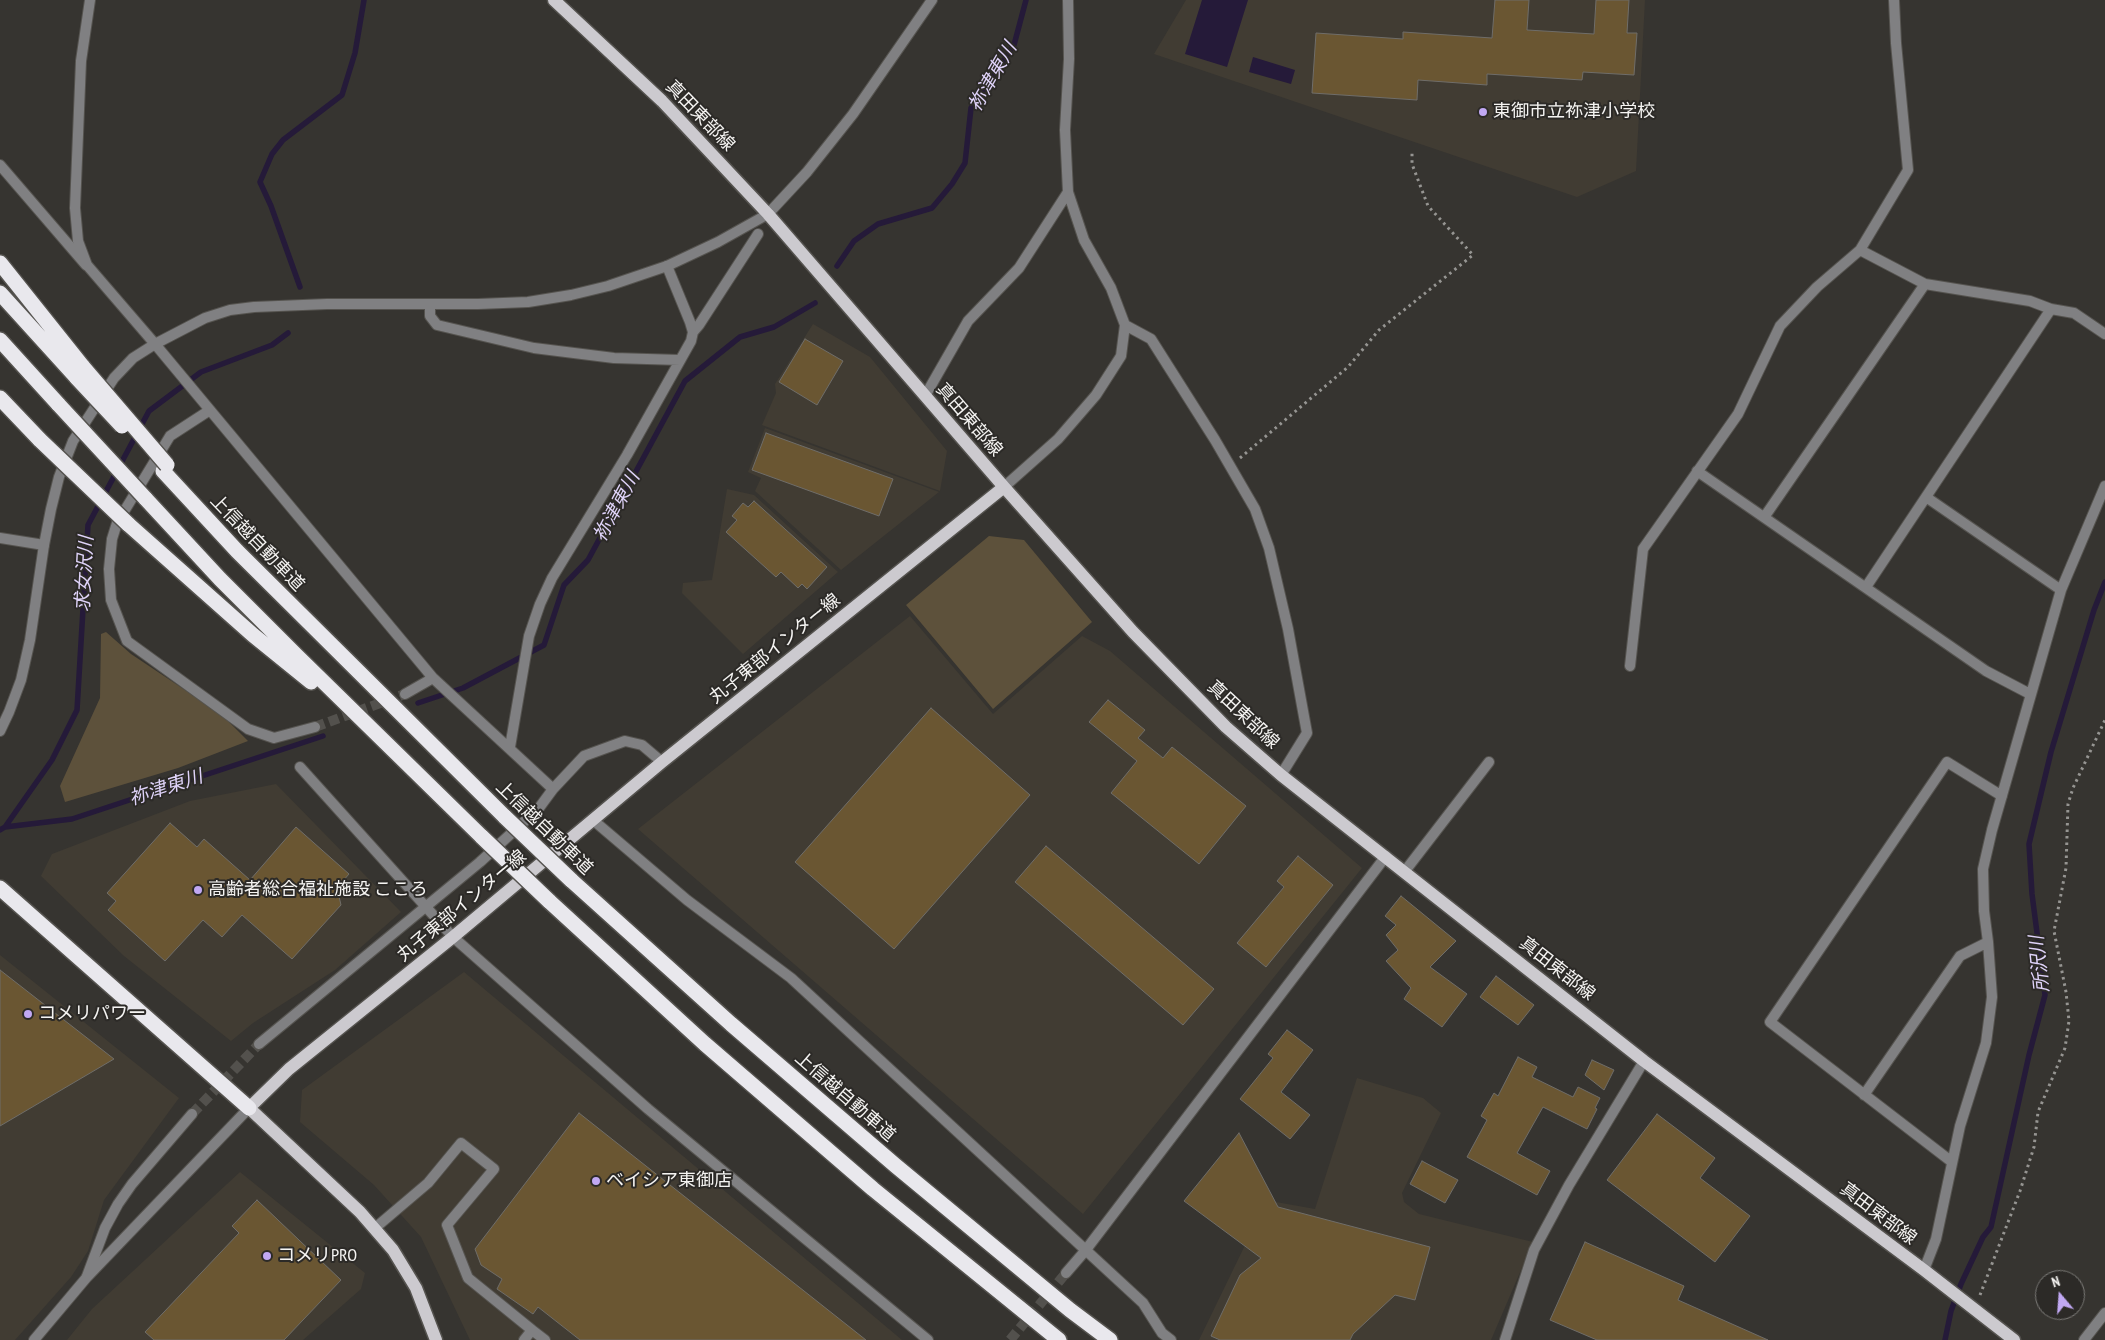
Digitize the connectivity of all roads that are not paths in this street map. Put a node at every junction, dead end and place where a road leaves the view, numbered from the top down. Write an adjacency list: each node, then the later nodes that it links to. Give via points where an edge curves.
1 (90, 0): 12 (street, via 81,60 75,208 78,241)
2 (554, 0): 8 (main road, 真田東部線, via 662,101)
3 (932, 0): 8 (street, via 853,114)
4 (1068, 0): 7 (street, via 1065,130)
5 (1894, 0): 10 (street, via 1908,170)
6 (0, 165): 12 (street)
7 (1068, 192): 18 (street, via 1084,240 1111,288); 25 (street, via 1019,268 968,321)
8 (768, 214): 13 (street); 25 (main road, 真田東部線)
9 (758, 234): 19 (street)
10 (1860, 250): 14 (street); 30 (street, via 1817,287 1780,326 1738,414)
11 (0, 263): 24 (highway)
12 (87, 265): 22 (street)
13 (667, 266): 16 (street, via 571,295 528,302); 19 (street)
14 (1925, 284): 17 (street, via 2030,301); 34 (street)
15 (0, 293): 24 (highway, 上信越自動車道)
16 (430, 305): 22 (street, via 327,304 238,309 206,318); 23 (street, via 430,316 437,325 525,346 614,358)
17 (2051, 309): 20 (street, via 2074,313); 33 (street)
18 (1125, 325): 31 (street, via 1121,356 1096,394 1058,439); 50 (street, via 1151,339 1255,509 1269,548 1307,732)
19 (692, 332): 23 (street, via 691,341)
20 (2105, 334)
21 (0, 340): 45 (highway, bridge, via 220,579)
22 (155, 344): 28 (street); 36 (street, via 133,358 114,378 74,440 59,477)
23 (680, 360): 46 (street, via 627,456 552,578 540,604 524,662)
24 (80, 372): 79 (highway, 上信越自動車道, bridge, via 237,551 571,880 889,1160)
25 (925, 396): 31 (main road, 真田東部線)
26 (0, 398): 29 (highway)
27 (0, 410): 29 (highway)
28 (210, 410): 40 (street); 43 (street, via 170,436 118,523 112,539 109,569 111,600 127,641 248,729 274,738)
29 (40, 440): 45 (highway, bridge, via 128,524 253,635)
30 (1697, 471): 34 (street); 39 (street, via 1643,549)
31 (1004, 486): 47 (main road, 丸子東部インター線); 50 (main road, 真田東部線, via 1146,645 1226,727)
32 (2105, 486): 38 (street)
33 (1926, 497): 37 (street); 38 (street)
34 (1765, 516): 37 (street)
35 (0, 538): 36 (street)
36 (44, 545): 44 (street, via 30,640 20,680)
37 (1866, 587): 42 (street, via 1986,671)
38 (2061, 590): 42 (street)
39 (1630, 666)
40 (432, 678): 41 (street); 46 (street)
41 (405, 694)
42 (2030, 694): 52 (street)
43 (315, 727)
44 (0, 730)
45 (376, 735): 78 (highway, bridge, via 549,901 705,1044 873,1189)
46 (510, 748): 51 (street)
47 (662, 762): 51 (street, via 642,745 625,741 584,756); 53 (main road, 丸子東部インター線)
48 (1489, 762): 55 (street)
49 (300, 767): 57 (street)
50 (1281, 775): 54 (main road, 真田東部線)
51 (553, 789): 57 (street, via 539,808)
52 (2002, 796): 59 (street, via 1983,869); 62 (street, via 1947,762 1770,1022)
53 (593, 820): 58 (main road, 丸子東部インター線); 67 (street, via 686,900 792,978)
54 (1386, 856): 55 (main road, 真田東部線); 67 (street)
55 (1405, 871): 61 (main road, 真田東部線)
56 (0, 888): 63 (highway)
57 (426, 907): 58 (street); 60 (street)
58 (453, 937): 63 (main road, 丸子東部インター線, via 290,1069); 77 (street, via 648,1110)
59 (1988, 942): 62 (street, via 1960,956); 65 (street, via 1992,997 1986,1043)
60 (259, 1044)
61 (1644, 1061): 68 (main road, 真田東部線); 81 (street, via 1534,1250)
62 (1864, 1095): 65 (street)
63 (249, 1108): 66 (main road); 70 (street)
64 (192, 1114): 70 (street, via 118,1204 105,1228)
65 (1952, 1162): 68 (street, via 1936,1239)
66 (375, 1228): 72 (street, via 428,1183 460,1142 494,1169 447,1225 450,1234 468,1278); 74 (main road, via 406,1269)
67 (1085, 1251): 69 (street); 80 (street, via 1143,1303 1162,1333)
68 (1924, 1270): 82 (main road, 真田東部線)
69 (1066, 1273)
70 (87, 1277): 73 (street)
71 (2105, 1313): 83 (street)
72 (532, 1330): 75 (street); 76 (street)
73 (34, 1340)
74 (436, 1340)
75 (524, 1340)
76 (545, 1340)
77 (928, 1340)
78 (1059, 1340)
79 (1110, 1340)
80 (1171, 1340)
81 (1505, 1340)
82 (2014, 1340)
83 (2084, 1340)

